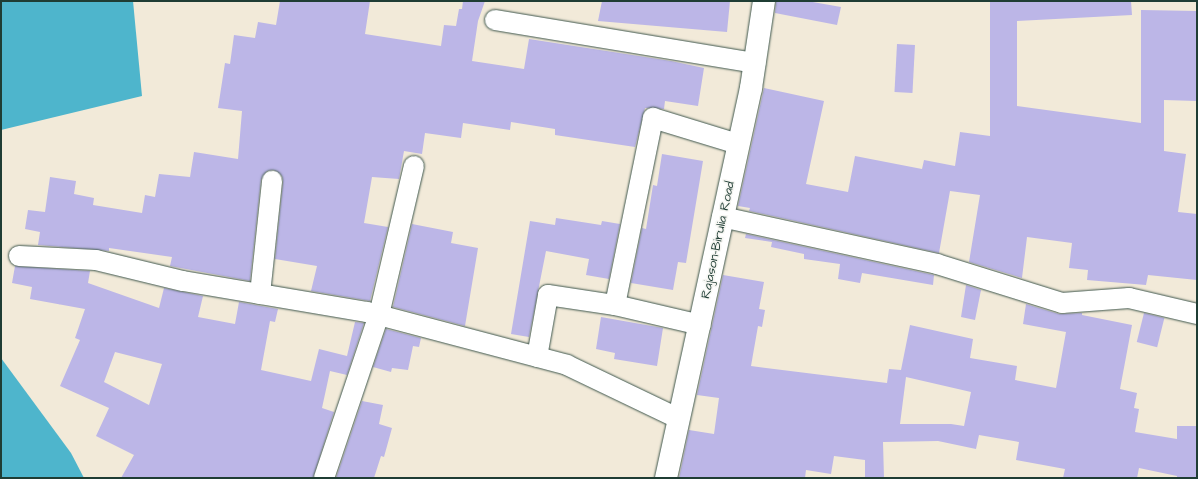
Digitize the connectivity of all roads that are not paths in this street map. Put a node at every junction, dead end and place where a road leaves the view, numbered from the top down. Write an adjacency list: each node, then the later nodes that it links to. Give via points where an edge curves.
1 (764, 1): 3 (street, Rajason-Birulia Road)
2 (495, 20): 3 (street)
3 (755, 63): 4 (street, Rajason-Birulia Road)
4 (738, 144): 7 (street, Rajason-Birulia Road); 10 (street, via 653,118)
5 (414, 166): 12 (street)
6 (272, 180): 9 (street)
7 (722, 217): 11 (street, via 937,264 1062,303 1129,298); 13 (street, Rajason-Birulia Road)
8 (19, 256): 9 (street, via 96,260 182,281)
9 (260, 294): 12 (street)
10 (615, 305): 13 (street); 14 (street, via 548,295)
11 (1197, 314)
12 (379, 315): 14 (street); 16 (street)
13 (701, 325): 15 (street, Rajason-Birulia Road)
14 (538, 357): 15 (street, via 568,365)
15 (680, 419): 17 (street, Rajason-Birulia Road)
16 (324, 478)
17 (666, 478)

